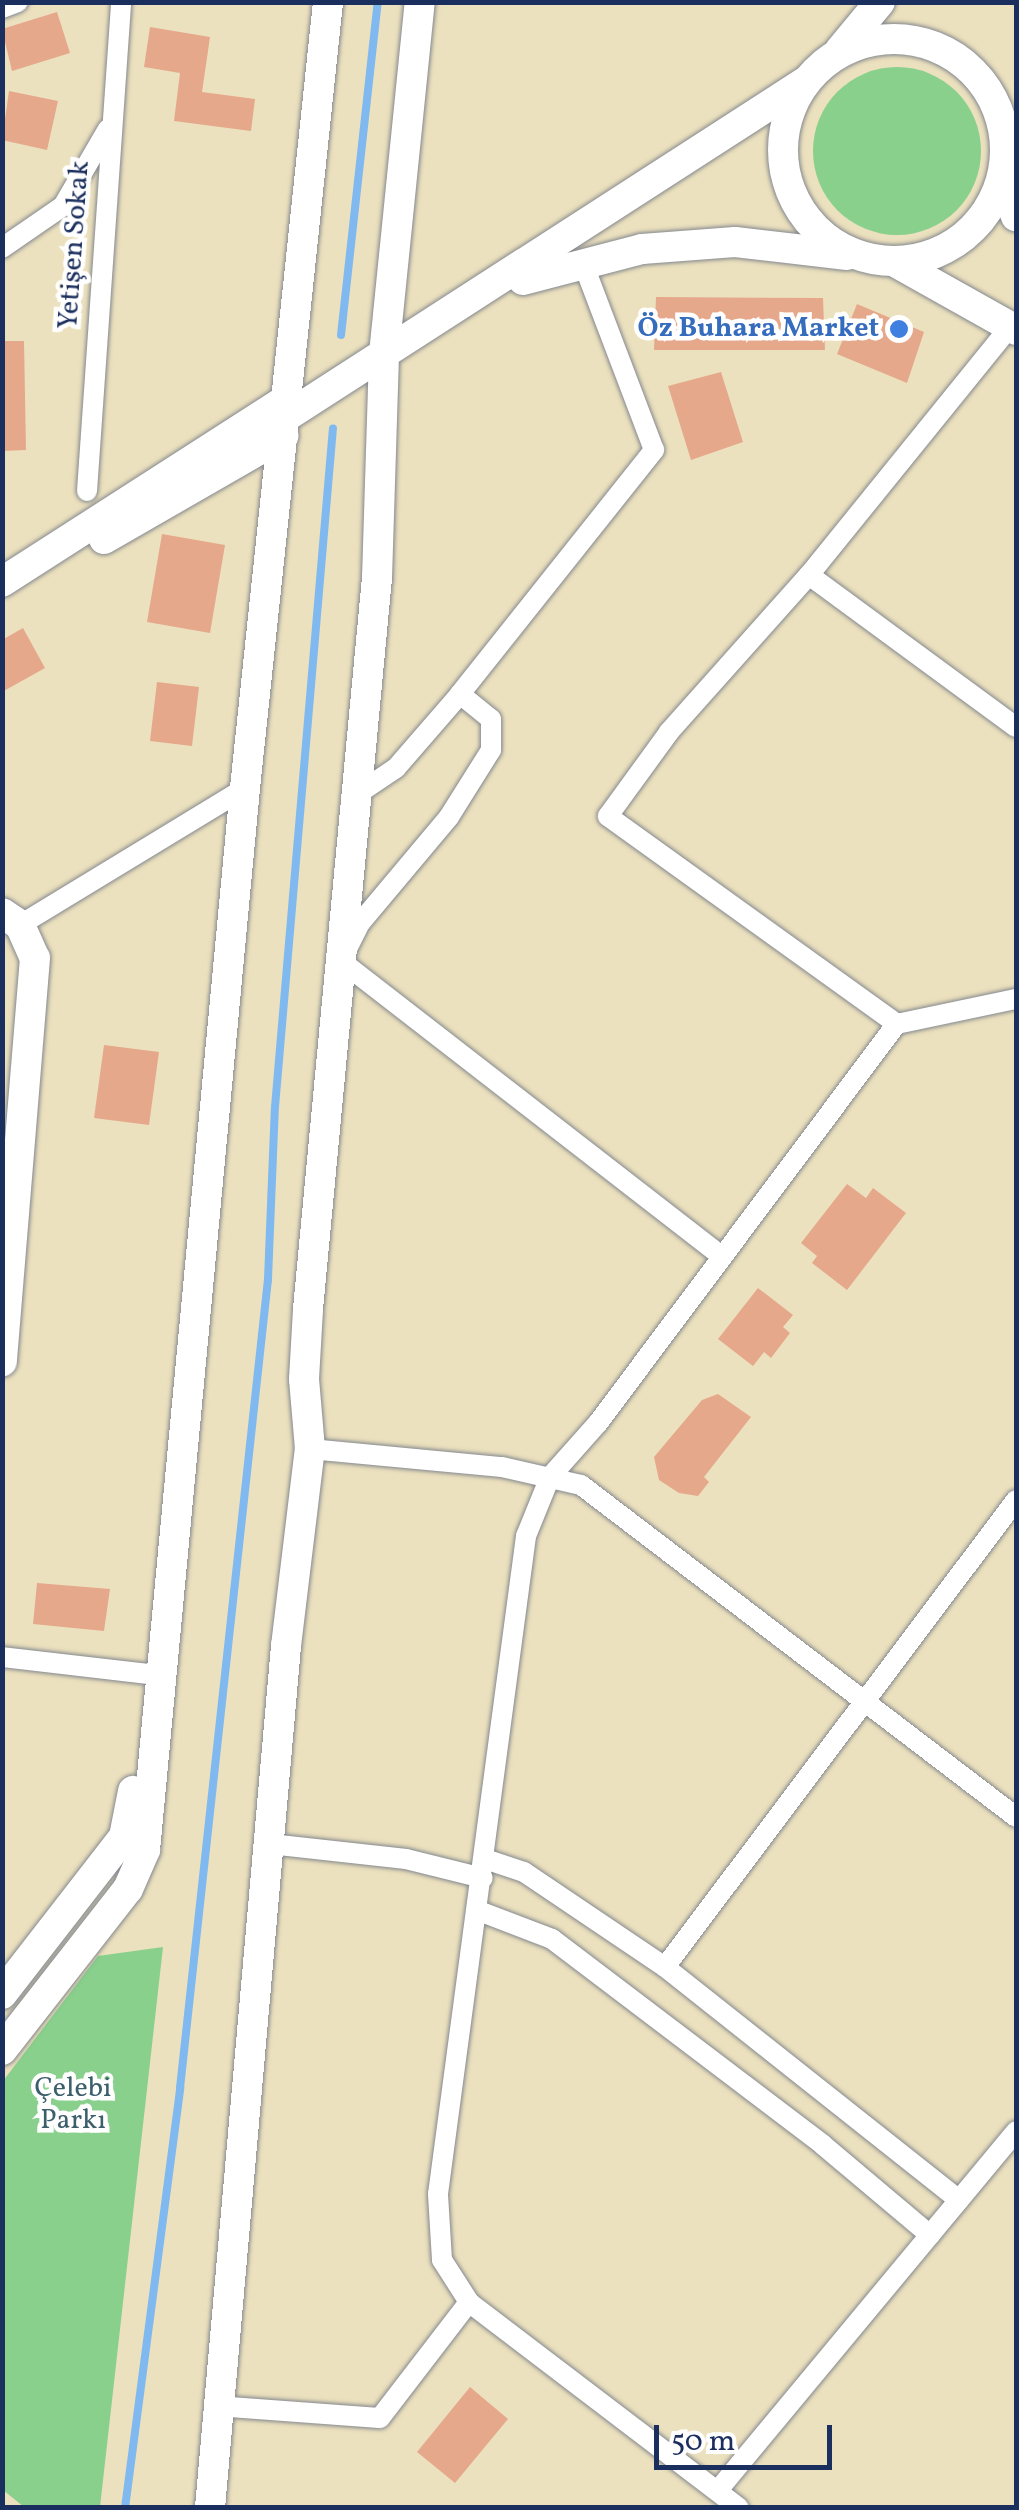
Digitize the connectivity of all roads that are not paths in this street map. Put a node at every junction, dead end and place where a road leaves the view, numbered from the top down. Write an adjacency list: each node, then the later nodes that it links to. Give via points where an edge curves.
1 (18, 2): 6 (street)
2 (120, 2): 10 (street, Yetişen Sokak)
3 (328, 2): 21 (street)
4 (420, 2): 20 (street)
5 (880, 2): 7 (street)
6 (2, 8)
7 (834, 57): 8 (street); 11 (street, via 872,40 910,39 946,50 977,74 998,106)
8 (807, 80): 15 (street, via 784,134 791,193 827,239); 18 (street)
9 (1016, 91): 11 (street)
10 (110, 126): 14 (street, via 64,206); 22 (street, Yetişen Sokak)
11 (1006, 143): 12 (street)
12 (1002, 180): 13 (street); 16 (street, via 987,212 962,239 930,256)
13 (1016, 216)
14 (2, 248)
15 (859, 256): 16 (street); 17 (street, via 735,242 642,249)
16 (895, 262): 19 (street)
17 (584, 263): 18 (street); 26 (street, via 654,450)
18 (496, 287): 20 (street)
19 (1013, 329): 23 (street)
20 (384, 354): 21 (street); 29 (street, via 378,578)
21 (285, 417): 24 (street); 25 (street); 28 (street)
22 (87, 491)
23 (808, 576): 27 (street); 33 (street, via 669,732 608,816)
24 (2, 582)
25 (2, 600)
26 (460, 694): 29 (street, via 396,768); 31 (street, via 491,719 491,750 449,816 360,923)
27 (1016, 726)
28 (244, 788): 30 (street); 40 (street)
29 (356, 795): 31 (street)
30 (11, 919): 35 (street, via 35,958)
31 (341, 961): 34 (street); 36 (street, via 304,1379)
32 (1016, 999): 33 (street)
33 (897, 1024): 34 (street)
34 (721, 1256): 37 (street)
35 (2, 1362)
36 (310, 1449): 37 (street); 43 (street)
37 (550, 1477): 41 (street, via 581,1484); 44 (street, via 526,1536)
38 (1016, 1500): 41 (street)
39 (2, 1657): 40 (street)
40 (158, 1675): 47 (street, via 124,1837); 48 (street, via 145,1850 128,1889)
41 (864, 1696): 42 (street); 46 (street)
42 (1016, 1817)
43 (270, 1844): 44 (street); 53 (street)
44 (484, 1869): 45 (street); 46 (street, via 524,1872)
45 (479, 1911): 51 (street, via 552,1939); 52 (street, via 438,2194 442,2260)
46 (665, 1967): 50 (street)
47 (2, 1994)
48 (2, 2050)
49 (1016, 2132): 50 (street)
50 (959, 2200): 51 (street)
51 (930, 2236): 54 (street)
52 (468, 2302): 53 (street, via 380,2418); 54 (street)
53 (216, 2406): 55 (street)
54 (719, 2489): 56 (street)
55 (210, 2508)
56 (739, 2508)

